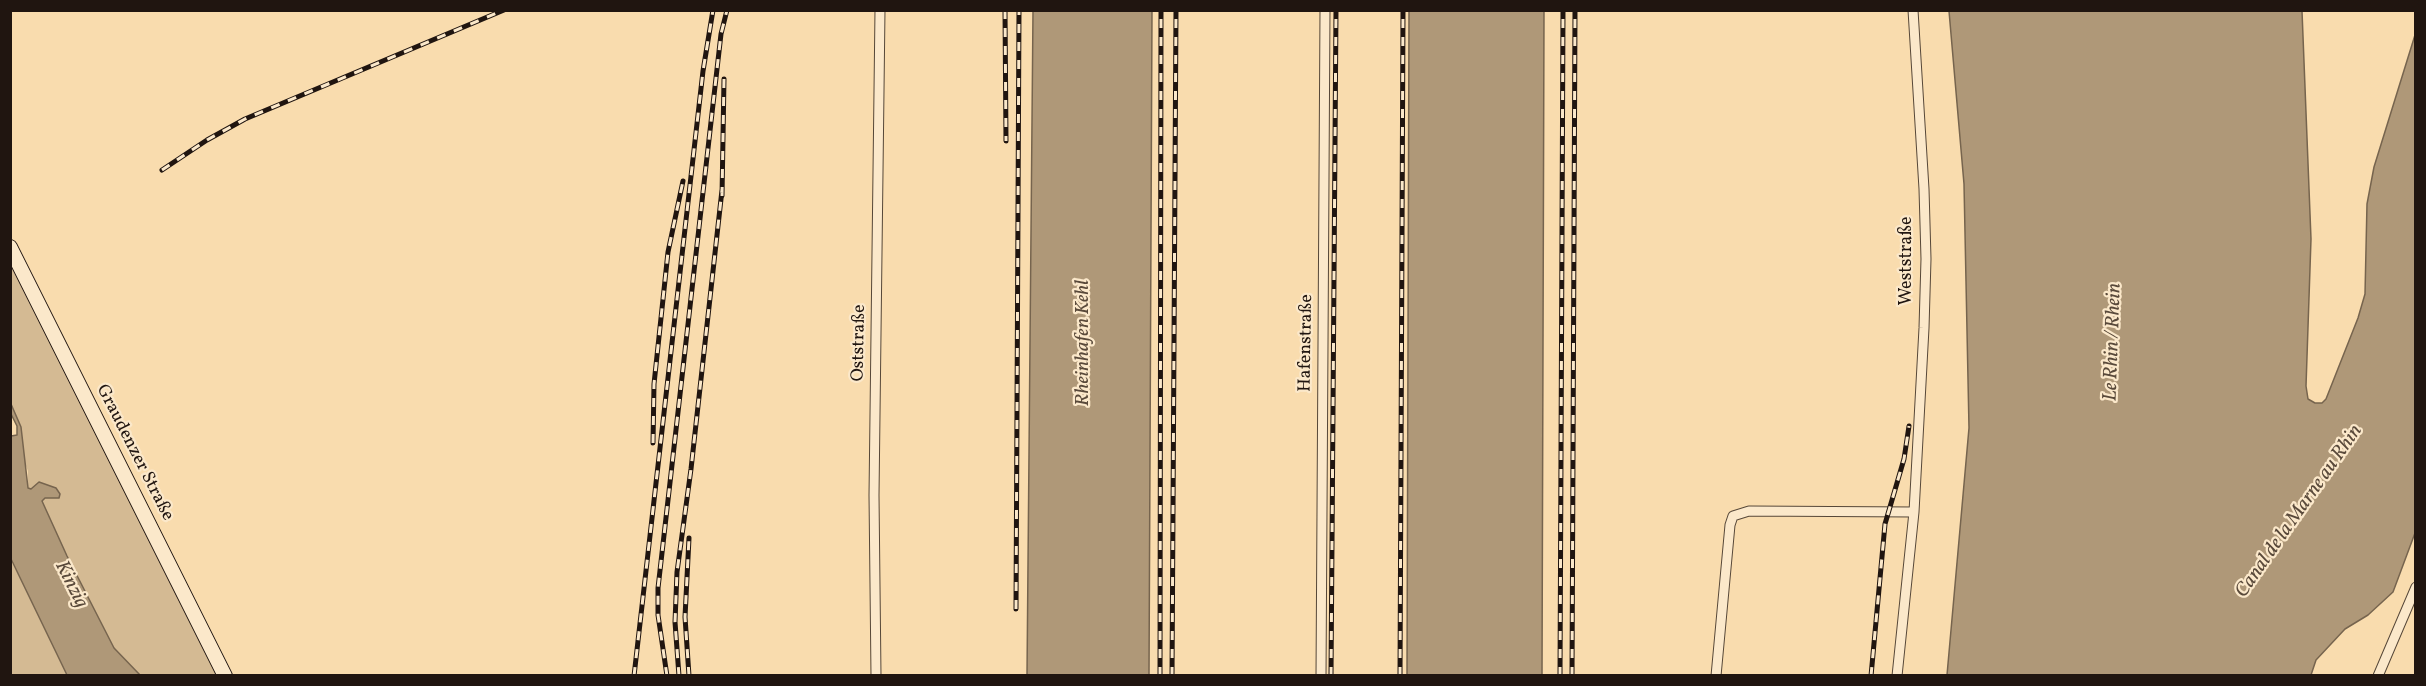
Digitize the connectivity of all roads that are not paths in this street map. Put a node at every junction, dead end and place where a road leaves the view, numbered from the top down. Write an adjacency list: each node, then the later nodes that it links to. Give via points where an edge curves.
1 (880, 10): 8 (street, Oststraße, via 874,495)
2 (1325, 10): 9 (street, Hafenstraße)
3 (1913, 10): 5 (street, Weststraße, via 1926,259)
4 (10, 247): 7 (street, Graudenzer Straße)
5 (1914, 512): 10 (street, via 1749,511 1733,516); 11 (street, Weststraße)
6 (2415, 587): 12 (street)
7 (225, 675)
8 (876, 675)
9 (1321, 675)
10 (1716, 675)
11 (1896, 675)
12 (2378, 675)

